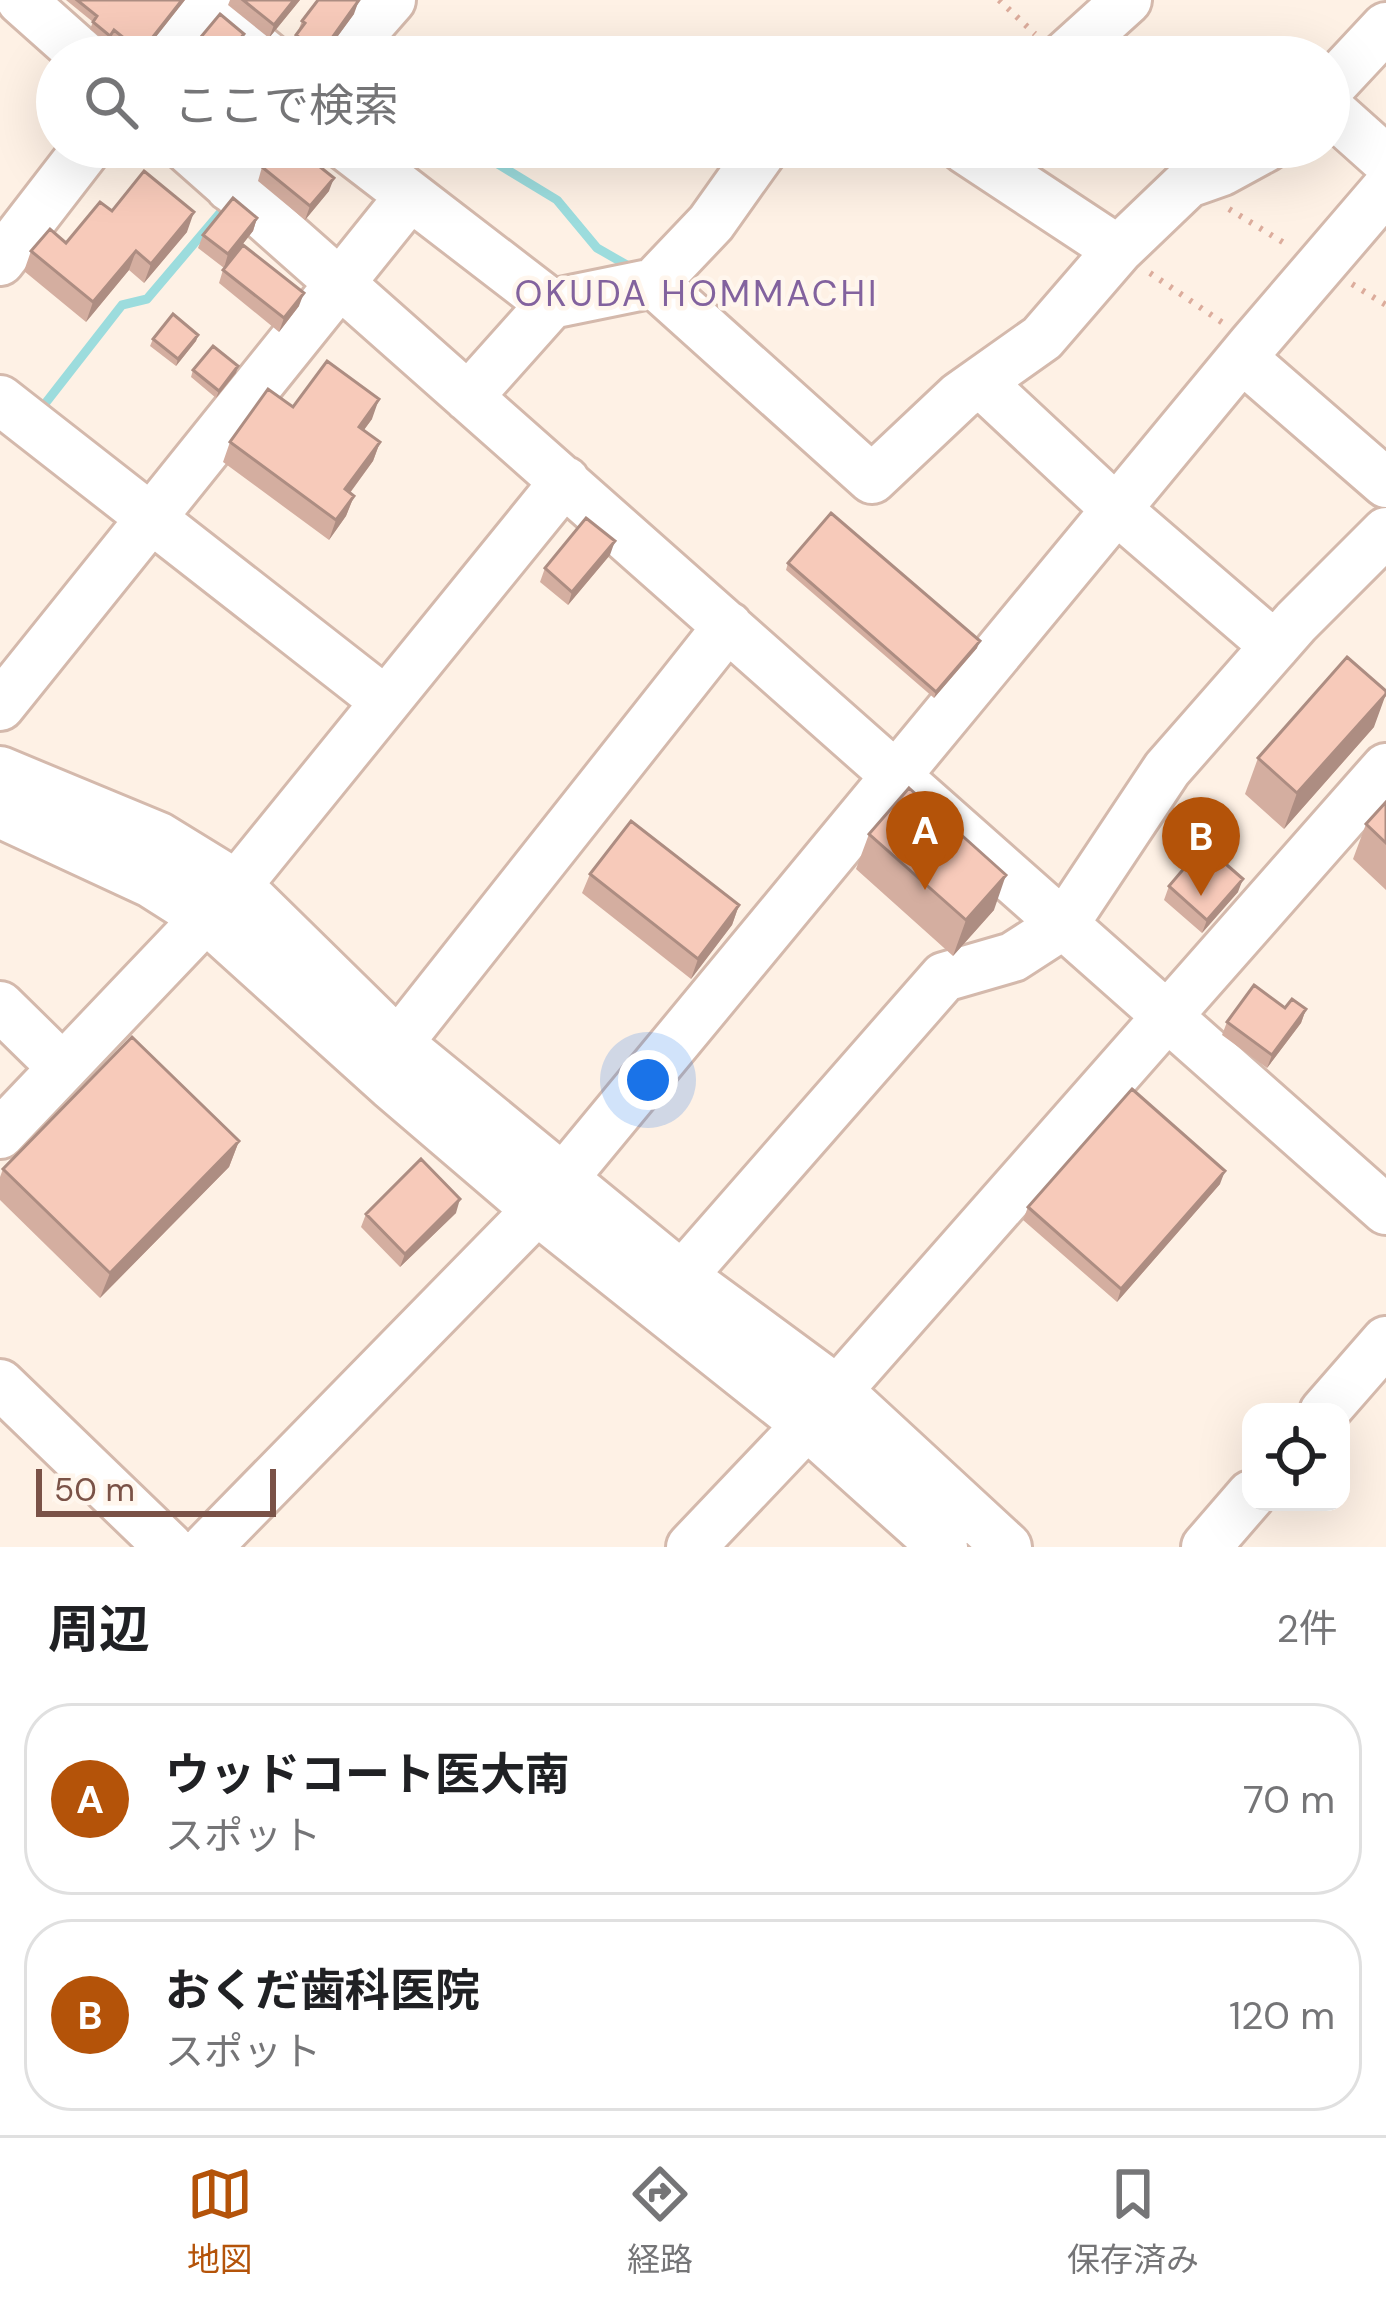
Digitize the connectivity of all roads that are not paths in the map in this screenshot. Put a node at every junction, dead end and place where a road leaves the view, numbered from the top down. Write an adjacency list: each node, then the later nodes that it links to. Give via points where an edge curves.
1 (21, 0): 6 (street)
2 (391, 0): 9 (street)
3 (1127, 0): 10 (street)
4 (207, 3): 7 (street); 8 (street)
5 (1386, 27): 11 (street)
6 (61, 36)
7 (179, 36)
8 (244, 36)
9 (359, 36)
10 (1074, 36)
11 (1350, 66)
12 (1350, 128): 13 (street)
13 (1386, 160)
14 (72, 168): 25 (street)
15 (209, 168): 21 (street)
16 (246, 168): 21 (street)
17 (374, 168): 23 (street)
18 (750, 168): 27 (street)
19 (991, 168): 24 (street)
20 (1228, 168): 24 (street, via 1188,183)
21 (230, 187): 26 (street)
22 (1386, 189): 29 (street)
23 (410, 196): 26 (street); 28 (street)
24 (1118, 250): 30 (street, via 1042,338)
25 (0, 261)
26 (338, 283): 31 (street); 36 (street)
27 (654, 283): 28 (street); 30 (street, via 872,479)
28 (551, 304): 31 (street)
29 (1247, 351): 34 (street); 35 (street)
30 (980, 382): 35 (street)
31 (468, 397): 33 (street)
32 (0, 400): 36 (street)
33 (565, 481): 38 (street); 40 (street)
34 (1386, 483)
35 (1116, 509): 39 (street); 44 (street)
36 (151, 518): 40 (street); 41 (street)
37 (1386, 532): 39 (street)
38 (728, 626): 44 (street); 50 (street)
39 (1275, 646): 47 (street, via 1168,769)
40 (386, 701): 46 (street)
41 (0, 706)
42 (1386, 768): 49 (street)
43 (0, 771): 46 (street, via 159,838)
44 (894, 777): 47 (street); 53 (street)
45 (0, 813): 46 (street, via 151,883)
46 (222, 902): 50 (street); 51 (street); 53 (street)
47 (1064, 924): 49 (street); 55 (street, via 1013,957 944,977)
48 (0, 1006): 51 (street)
49 (1170, 1016): 54 (street); 59 (street)
50 (398, 1043): 53 (street)
51 (63, 1068): 52 (street)
52 (0, 1134)
53 (550, 1192): 55 (street); 59 (street); 62 (street)
54 (1386, 1210)
55 (682, 1276): 59 (street)
56 (1386, 1341): 58 (street)
57 (0, 1384): 61 (street)
58 (1332, 1403)
59 (822, 1408): 63 (street); 64 (street); 65 (street)
60 (1242, 1506): 66 (street)
61 (169, 1547)
62 (207, 1547)
63 (691, 1547)
64 (943, 1547)
65 (1007, 1547)
66 (1206, 1547)

